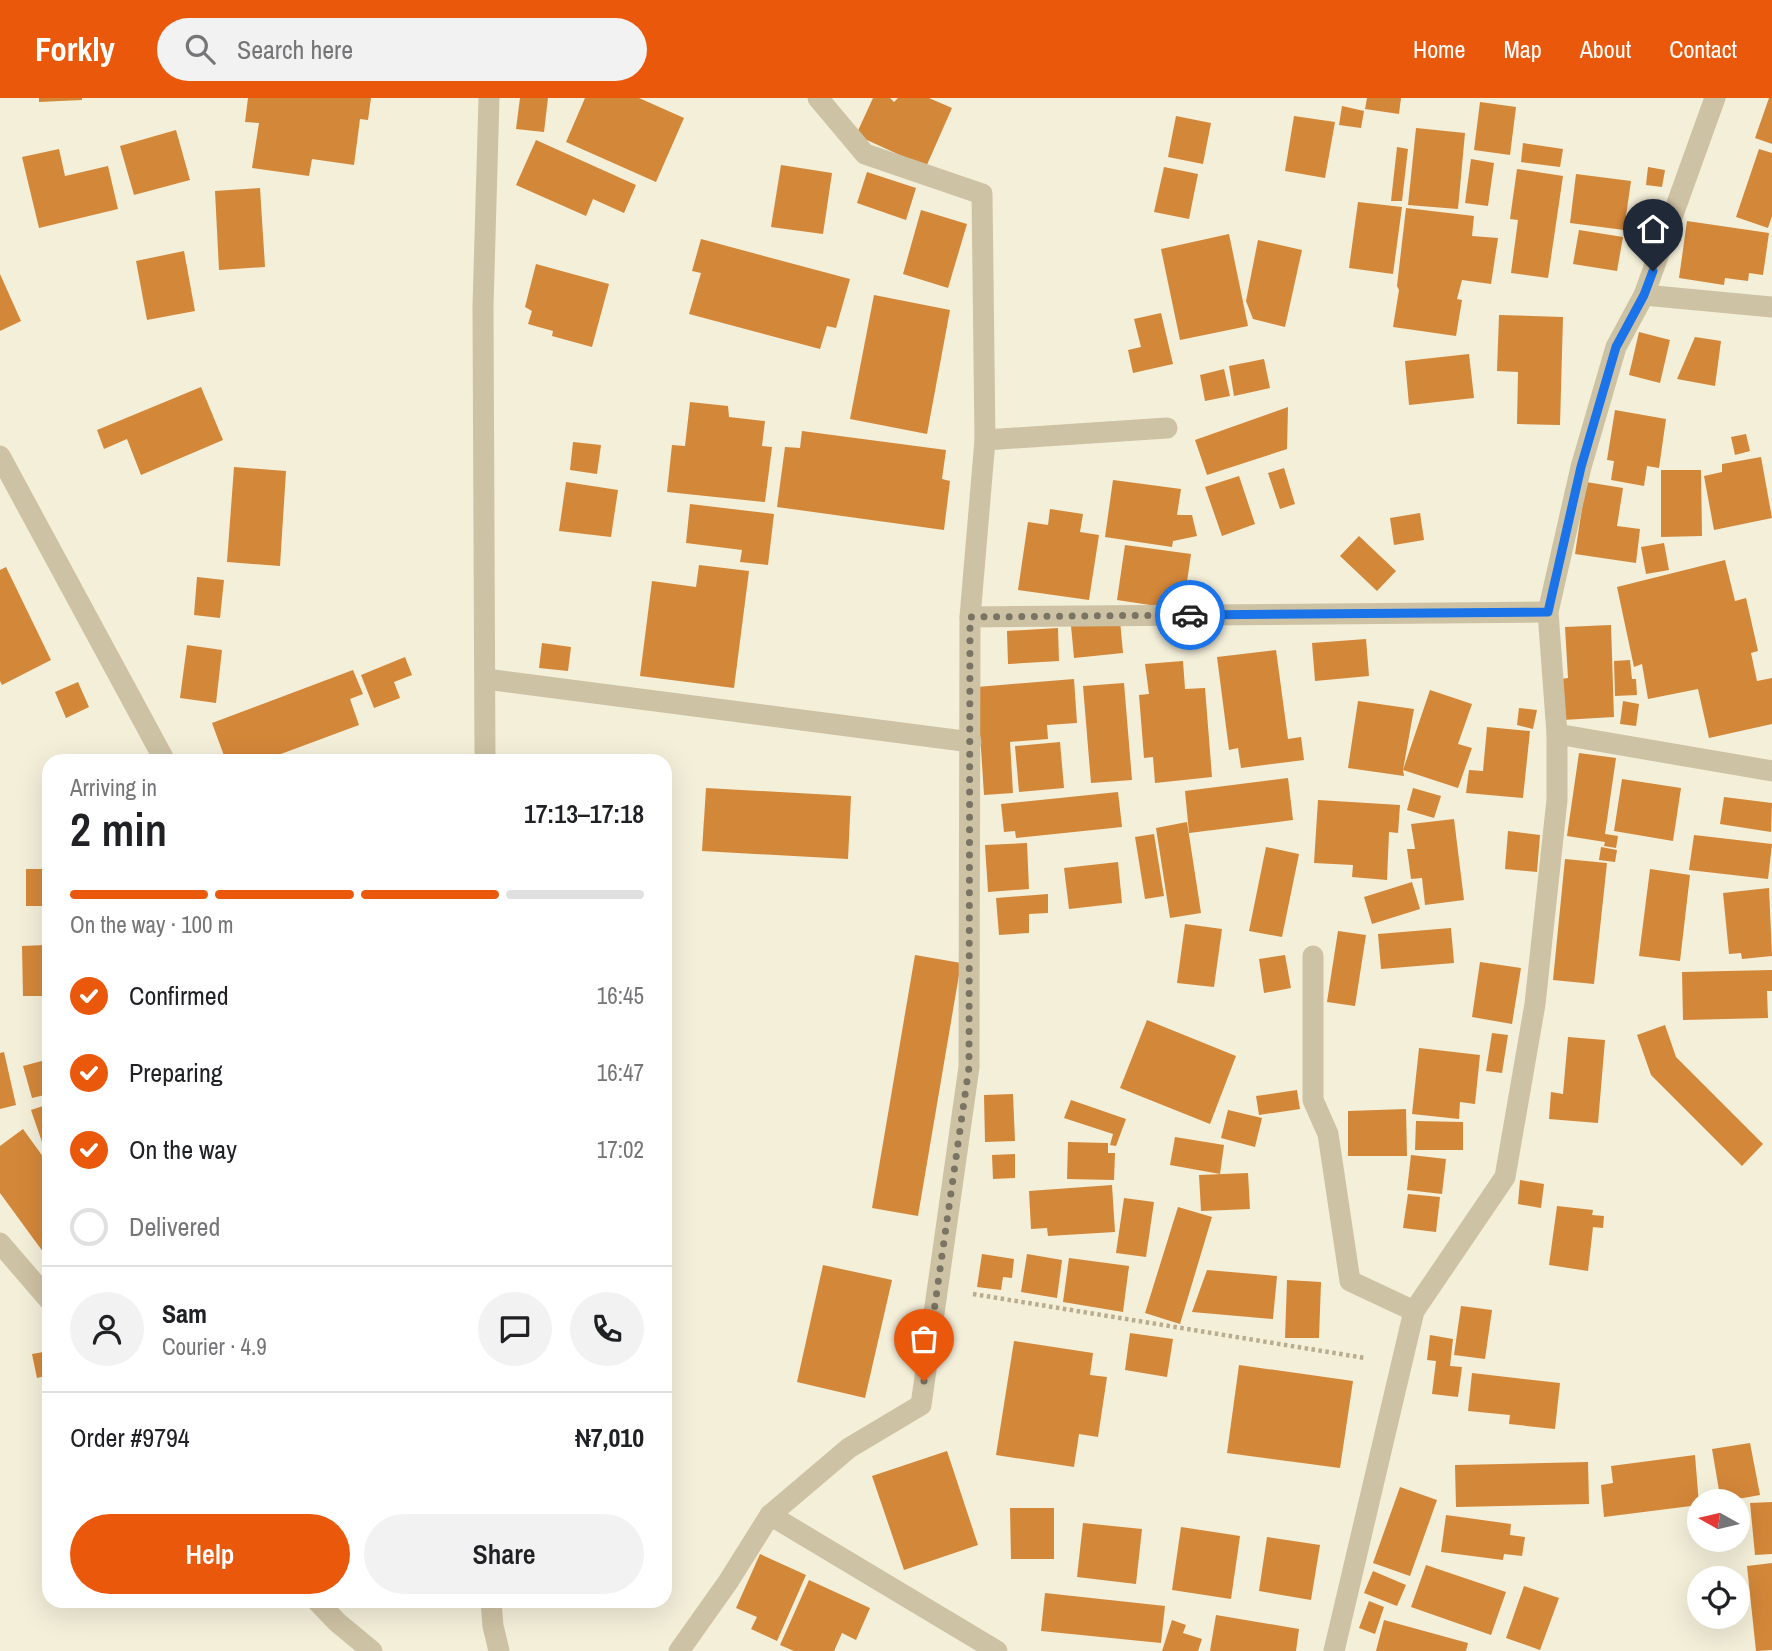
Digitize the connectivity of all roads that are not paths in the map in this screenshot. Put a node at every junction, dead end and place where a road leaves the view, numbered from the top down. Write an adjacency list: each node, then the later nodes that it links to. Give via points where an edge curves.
1 (489, 98): 11 (street, via 483,306)
2 (818, 98): 7 (street, via 865,154 982,194)
3 (1715, 98): 4 (street)
4 (1644, 295): 5 (street); 9 (street, via 1616,347 1581,467)
5 (1772, 307)
6 (1167, 428): 7 (street)
7 (985, 440): 10 (street)
8 (0, 456): 14 (street)
9 (1548, 612): 10 (street); 12 (street)
10 (970, 617): 13 (street)
11 (485, 678): 13 (street); 15 (street)
12 (1557, 734): 16 (street); 20 (street, via 1557,800 1535,1004 1505,1177)
13 (971, 742): 21 (street, via 969,1067 921,1405 849,1448)
14 (161, 754)
15 (485, 754)
16 (1772, 771)
17 (1313, 956): 20 (street, via 1313,1100 1328,1134 1350,1281)
18 (0, 1243): 19 (street)
19 (42, 1292)
20 (1414, 1311): 28 (street)
21 (770, 1516): 26 (street); 27 (street)
22 (324, 1608): 24 (street)
23 (492, 1608): 25 (street)
24 (372, 1651)
25 (499, 1651)
26 (679, 1651)
27 (997, 1651)
28 (1334, 1651)

